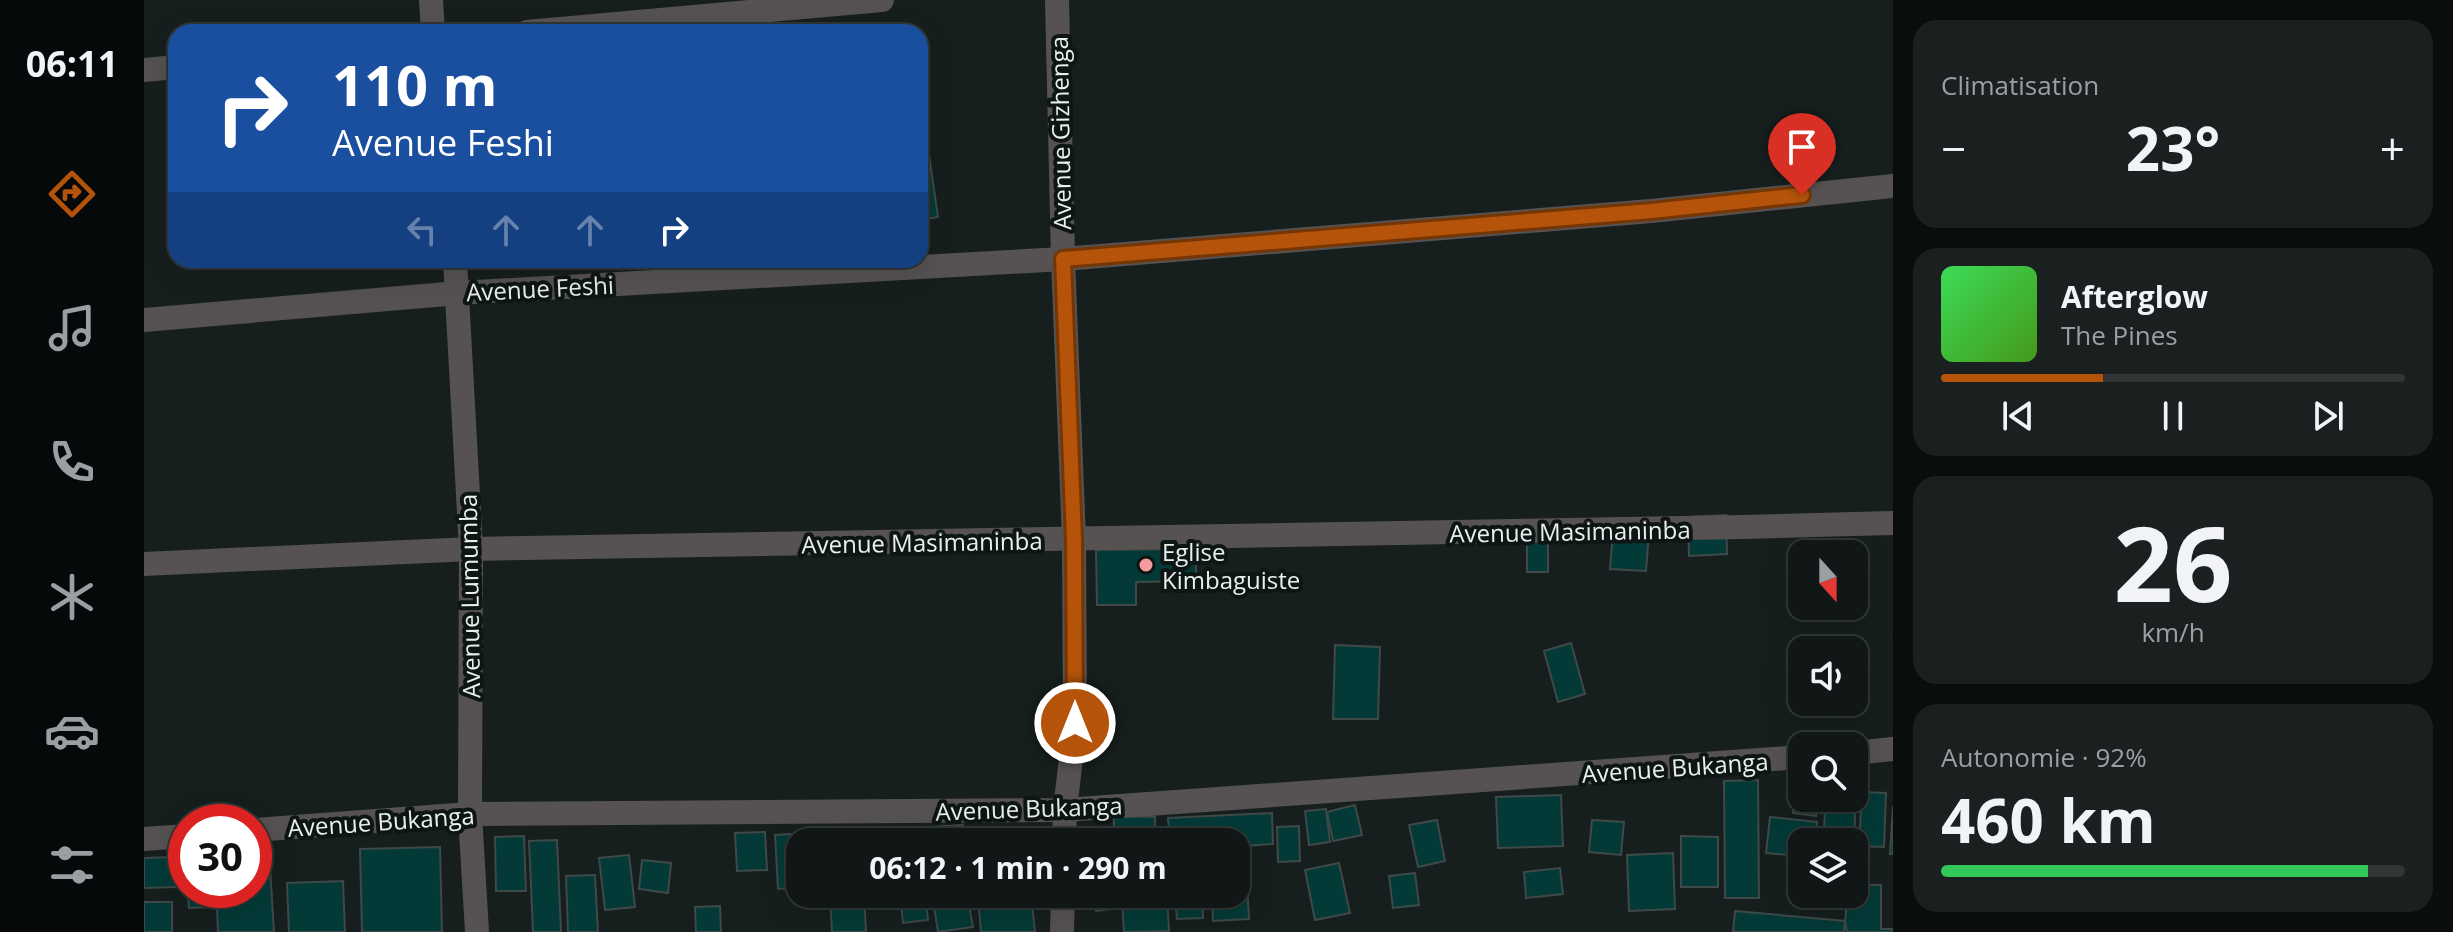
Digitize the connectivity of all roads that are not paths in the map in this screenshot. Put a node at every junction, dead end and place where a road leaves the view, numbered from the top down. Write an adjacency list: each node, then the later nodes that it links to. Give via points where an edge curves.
1 (431, 0): 4 (street)
2 (882, 0): 5 (street)
3 (1057, 0): 9 (street, Avenue Gizhenga)
4 (432, 24)
5 (616, 24)
6 (168, 68): 7 (street)
7 (144, 70)
8 (1893, 186): 9 (street, Avenue Feshi)
9 (1063, 259): 10 (street, Avenue Feshi); 16 (street, Avenue Gizhenga)
10 (928, 267)
11 (456, 268): 13 (street, Avenue Lumumba)
12 (903, 268): 13 (street, Avenue Feshi)
13 (458, 293): 14 (street, Avenue Feshi); 17 (street, Avenue Lumumba)
14 (144, 320)
15 (1893, 523): 16 (street, Avenue Masimaninba)
16 (1074, 540): 17 (street, Avenue Masimaninba); 22 (street, Avenue Gizhenga, via 1075,723)
17 (471, 549): 18 (street, Avenue Masimaninba); 23 (street, Avenue Lumumba)
18 (144, 564)
19 (1893, 749): 20 (street)
20 (1868, 752)
21 (1788, 758): 22 (street, Avenue Bukanga)
22 (1065, 810): 23 (street, Avenue Bukanga); 24 (street, Avenue Gizhenga)
23 (470, 814): 25 (street, Avenue Bukanga); 29 (street, Avenue Lumumba)
24 (1064, 828)
25 (272, 829)
26 (168, 837): 27 (street)
27 (144, 839)
28 (1063, 908): 30 (street)
29 (477, 932)
30 (1062, 932)

